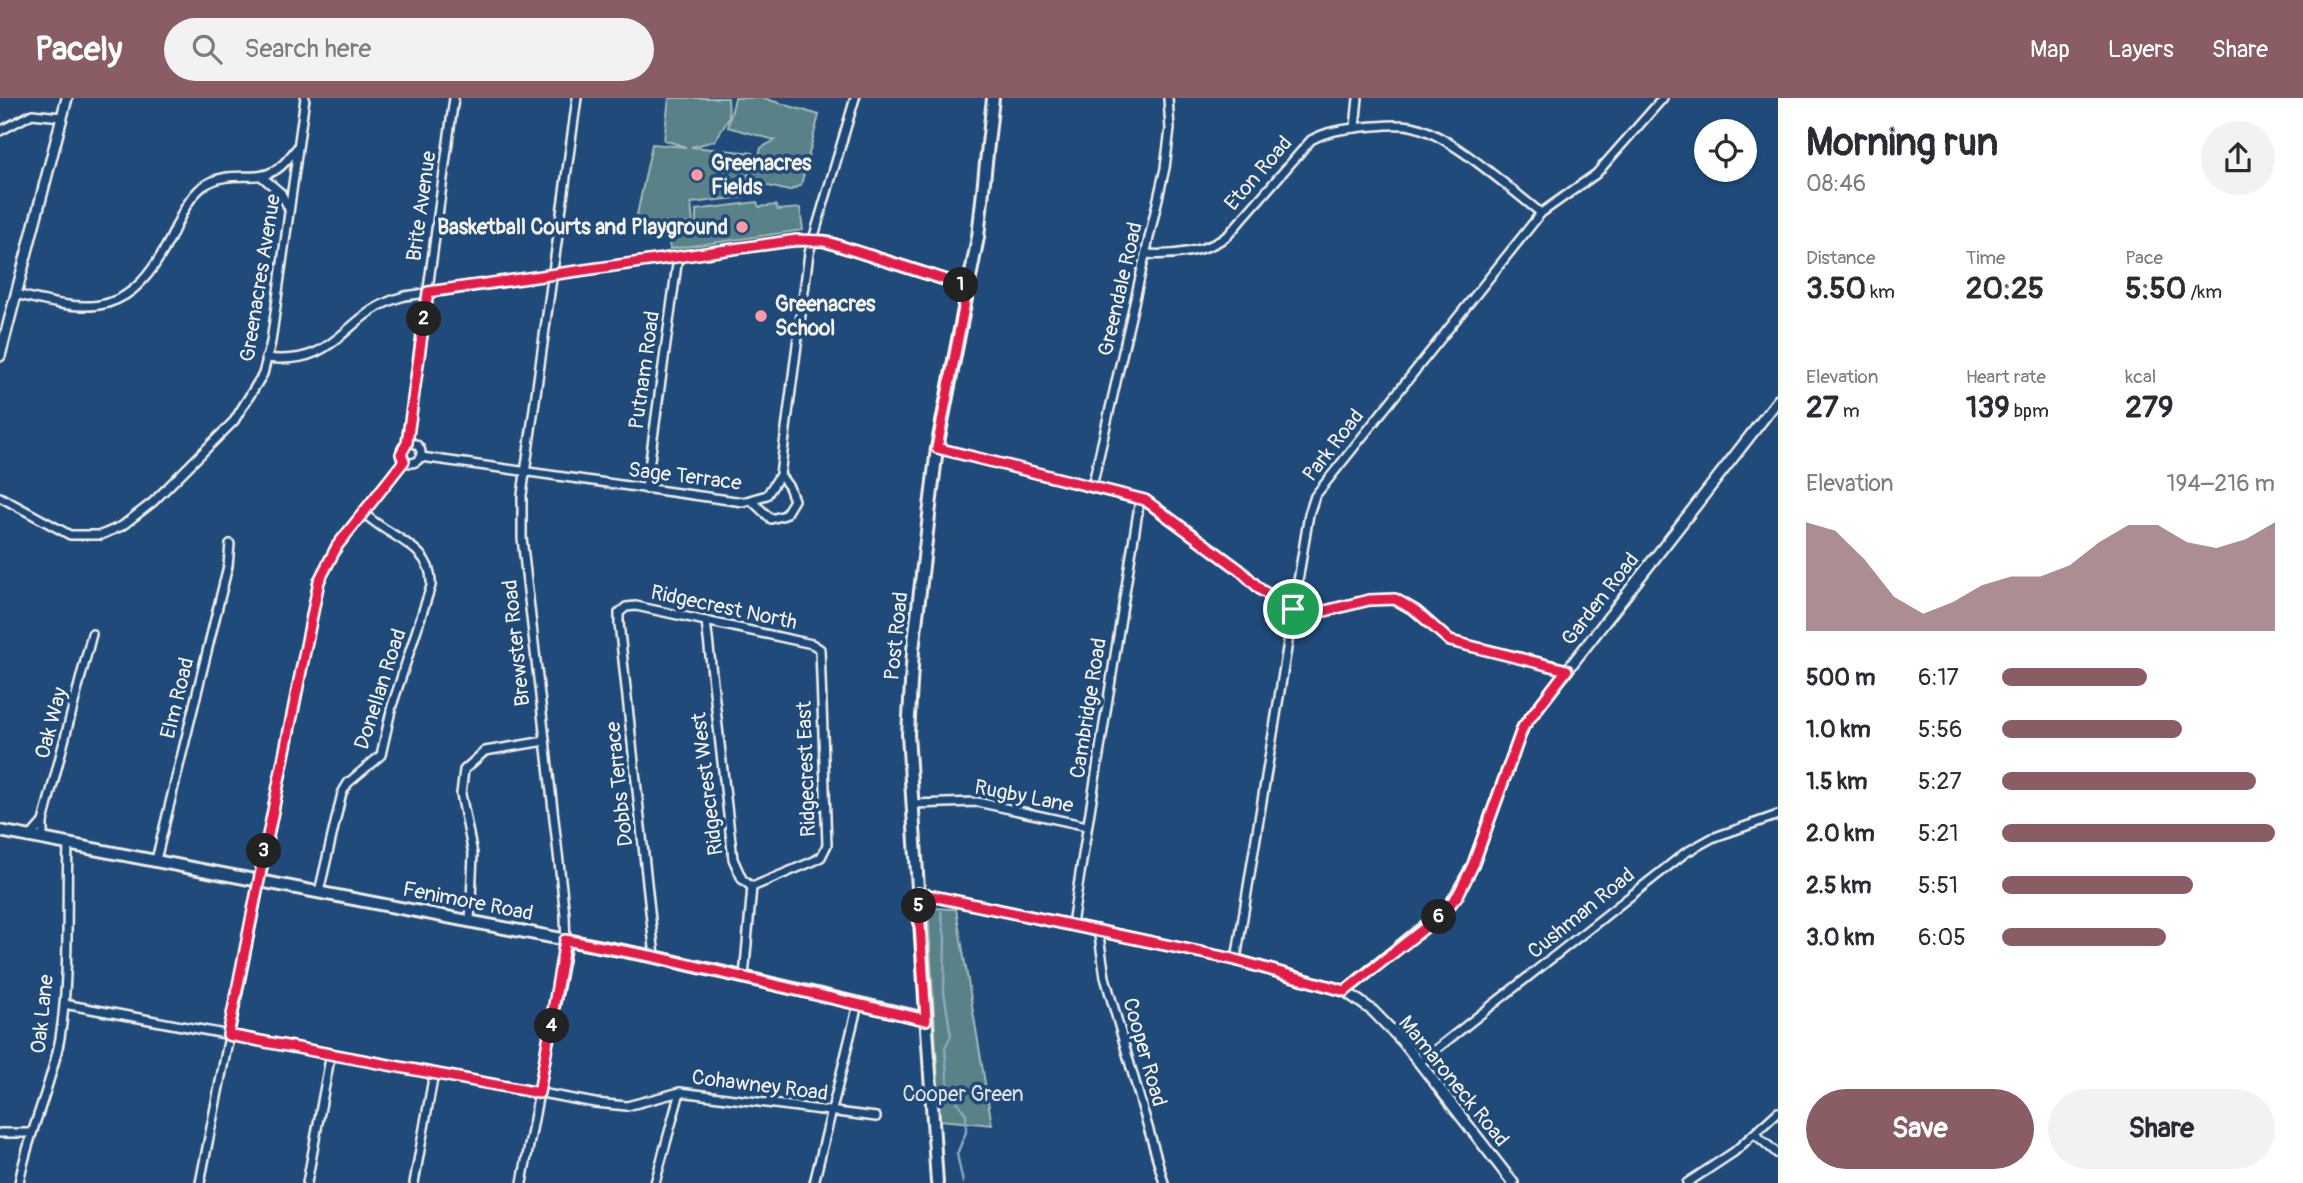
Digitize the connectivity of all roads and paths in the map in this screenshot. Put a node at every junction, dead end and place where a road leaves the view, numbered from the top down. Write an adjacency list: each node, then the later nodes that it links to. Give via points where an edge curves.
1 (66, 98): 10 (street)
2 (305, 98): 13 (street, Greenacres Avenue)
3 (454, 98): 22 (street, Brite Avenue)
4 (577, 98): 20 (street, Brewster Road)
5 (855, 98): 17 (street)
6 (993, 98): 21 (main road, Post Road)
7 (1168, 98): 18 (street, Greendale Road, via 1168,149)
8 (1358, 98): 11 (street)
9 (1663, 98): 16 (street, Park Road, via 1596,174)
10 (61, 117): 12 (street, via 32,114); 23 (street)
11 (1355, 128): 16 (street, Eton Road, via 1399,124 1421,128); 18 (street, Eton Road, via 1311,140 1218,242 1194,250)
12 (0, 131)
13 (298, 147): 14 (street, via 282,165); 15 (street, Greenacres Avenue)
14 (261, 176): 15 (street, via 281,193); 23 (street, via 234,174 199,190 184,209 156,266 126,296 85,308)
15 (290, 210): 25 (street, Greenacres Avenue)
16 (1541, 213): 41 (street, Park Road, via 1315,496)
17 (812, 241): 19 (street); 21 (street); 32 (street)
18 (1146, 254): 33 (street, Greendale Road)
19 (678, 257): 20 (street); 34 (street, Putnam Road)
20 (552, 274): 22 (street); 31 (street, Brewster Road)
21 (968, 287): 28 (main road, Post Road)
22 (428, 292): 25 (street, via 378,306 311,356 292,361); 27 (street, Brite Avenue)
23 (16, 294): 24 (street)
24 (0, 356)
25 (267, 358): 35 (street, Greenacres Avenue, via 250,399 225,433 122,526 101,534 70,535)
26 (1778, 400): 45 (street, Garden Road)
27 (407, 443): 29 (street, via 420,447); 30 (street, Brite Avenue, via 401,454)
28 (937, 448): 33 (street); 47 (main road, Post Road, via 909,681)
29 (421, 457): 30 (street, via 414,463); 31 (street, Sage Terrace)
30 (404, 461): 38 (street, Brite Avenue)
31 (525, 472): 34 (street, Sage Terrace); 46 (street, Brewster Road, via 522,538)
32 (780, 475): 37 (street, Sage Terrace, via 773,490); 37 (street, via 794,500 785,516 771,519)
33 (1092, 487): 36 (street)
34 (646, 489): 37 (street, Sage Terrace)
35 (0, 497)
36 (1140, 499): 41 (street); 50 (street, Cambridge Road)
37 (753, 502)
38 (365, 514): 56 (street, Brite Avenue, via 337,546 319,581); 58 (street, Donellan Road, via 423,555 430,566 431,586 392,706 382,755 342,793)
39 (230, 544): 55 (street, Elm Road)
40 (622, 609): 42 (street, Ridgecrest North, via 636,606); 64 (street, Dobbs Terrace, via 619,623)
41 (1293, 609): 45 (street, via 1325,611 1395,599 1450,641); 65 (street, Park Road)
42 (706, 621): 44 (street, Ridgecrest North); 57 (street, Ridgecrest West, via 733,859 742,880)
43 (92, 634): 49 (street, Oak Way)
44 (818, 647): 57 (street, Ridgecrest East, via 827,845 814,862)
45 (1567, 670): 67 (street, Garden Road, via 1523,727 1458,895 1441,915)
46 (545, 741): 60 (street, via 485,751 464,771 461,794 473,854); 63 (street, Brewster Road)
47 (912, 804): 50 (street, Rugby Lane, via 977,802); 59 (main road, Post Road)
48 (1778, 815): 73 (street, Cushman Road, via 1712,838 1685,853)
49 (43, 822): 52 (street, Oak Way); 53 (street, Oak Way)
50 (1087, 827): 61 (street, Cambridge Road)
51 (0, 831): 52 (main road, Fenimore Road)
52 (29, 838): 53 (main road, Fenimore Road)
53 (43, 840): 54 (main road, Fenimore Road)
54 (68, 845): 55 (main road, Fenimore Road); 68 (street, Oak Lane)
55 (156, 860): 56 (main road, Fenimore Road)
56 (258, 879): 58 (main road, Fenimore Road); 71 (street, Brite Avenue)
57 (752, 887): 66 (street)
58 (319, 892): 60 (main road, Fenimore Road)
59 (918, 893): 61 (street, Mamaroneck Road); 70 (main road, Post Road)
60 (470, 922): 63 (main road, Fenimore Road)
61 (1072, 924): 62 (street, Mamaroneck Road)
62 (1098, 929): 65 (street, Mamaroneck Road); 92 (street, Cooper Road, via 1105,977)
63 (565, 940): 64 (main road, Fenimore Road); 75 (street, Brewster Road)
64 (655, 957): 66 (main road, Fenimore Road)
65 (1236, 960): 67 (street, Mamaroneck Road)
66 (744, 977): 69 (main road, Fenimore Road)
67 (1345, 991): 73 (street, Mamaroneck Road, via 1382,1020)
68 (64, 1004): 71 (street, Cohawney Road); 81 (street, Oak Lane, via 50,1084)
69 (858, 1004): 70 (main road, Fenimore Road); 77 (street)
70 (926, 1020): 91 (main road, Post Road)
71 (228, 1035): 72 (street, Cohawney Road); 85 (street, Brite Avenue)
72 (331, 1053): 74 (street, Cohawney Road); 86 (street)
73 (1420, 1062): 93 (street, Mamaroneck Road)
74 (434, 1073): 75 (street, Cohawney Road); 87 (street)
75 (539, 1093): 76 (street, Cohawney Road, via 627,1106); 88 (street, Brewster Road)
76 (680, 1093): 77 (street, Cohawney Road); 89 (street)
77 (831, 1111): 79 (street, Cohawney Road); 90 (street)
78 (1778, 1112): 82 (street)
79 (876, 1117)
80 (0, 1133): 81 (street)
81 (32, 1133): 84 (street, Oak Lane)
82 (1756, 1135): 83 (street); 94 (street)
83 (1778, 1154)
84 (19, 1183)
85 (200, 1183)
86 (307, 1183)
87 (414, 1183)
88 (522, 1183)
89 (654, 1183)
90 (814, 1183)
91 (937, 1183)
92 (1164, 1183)
93 (1513, 1183)
94 (1687, 1183)

